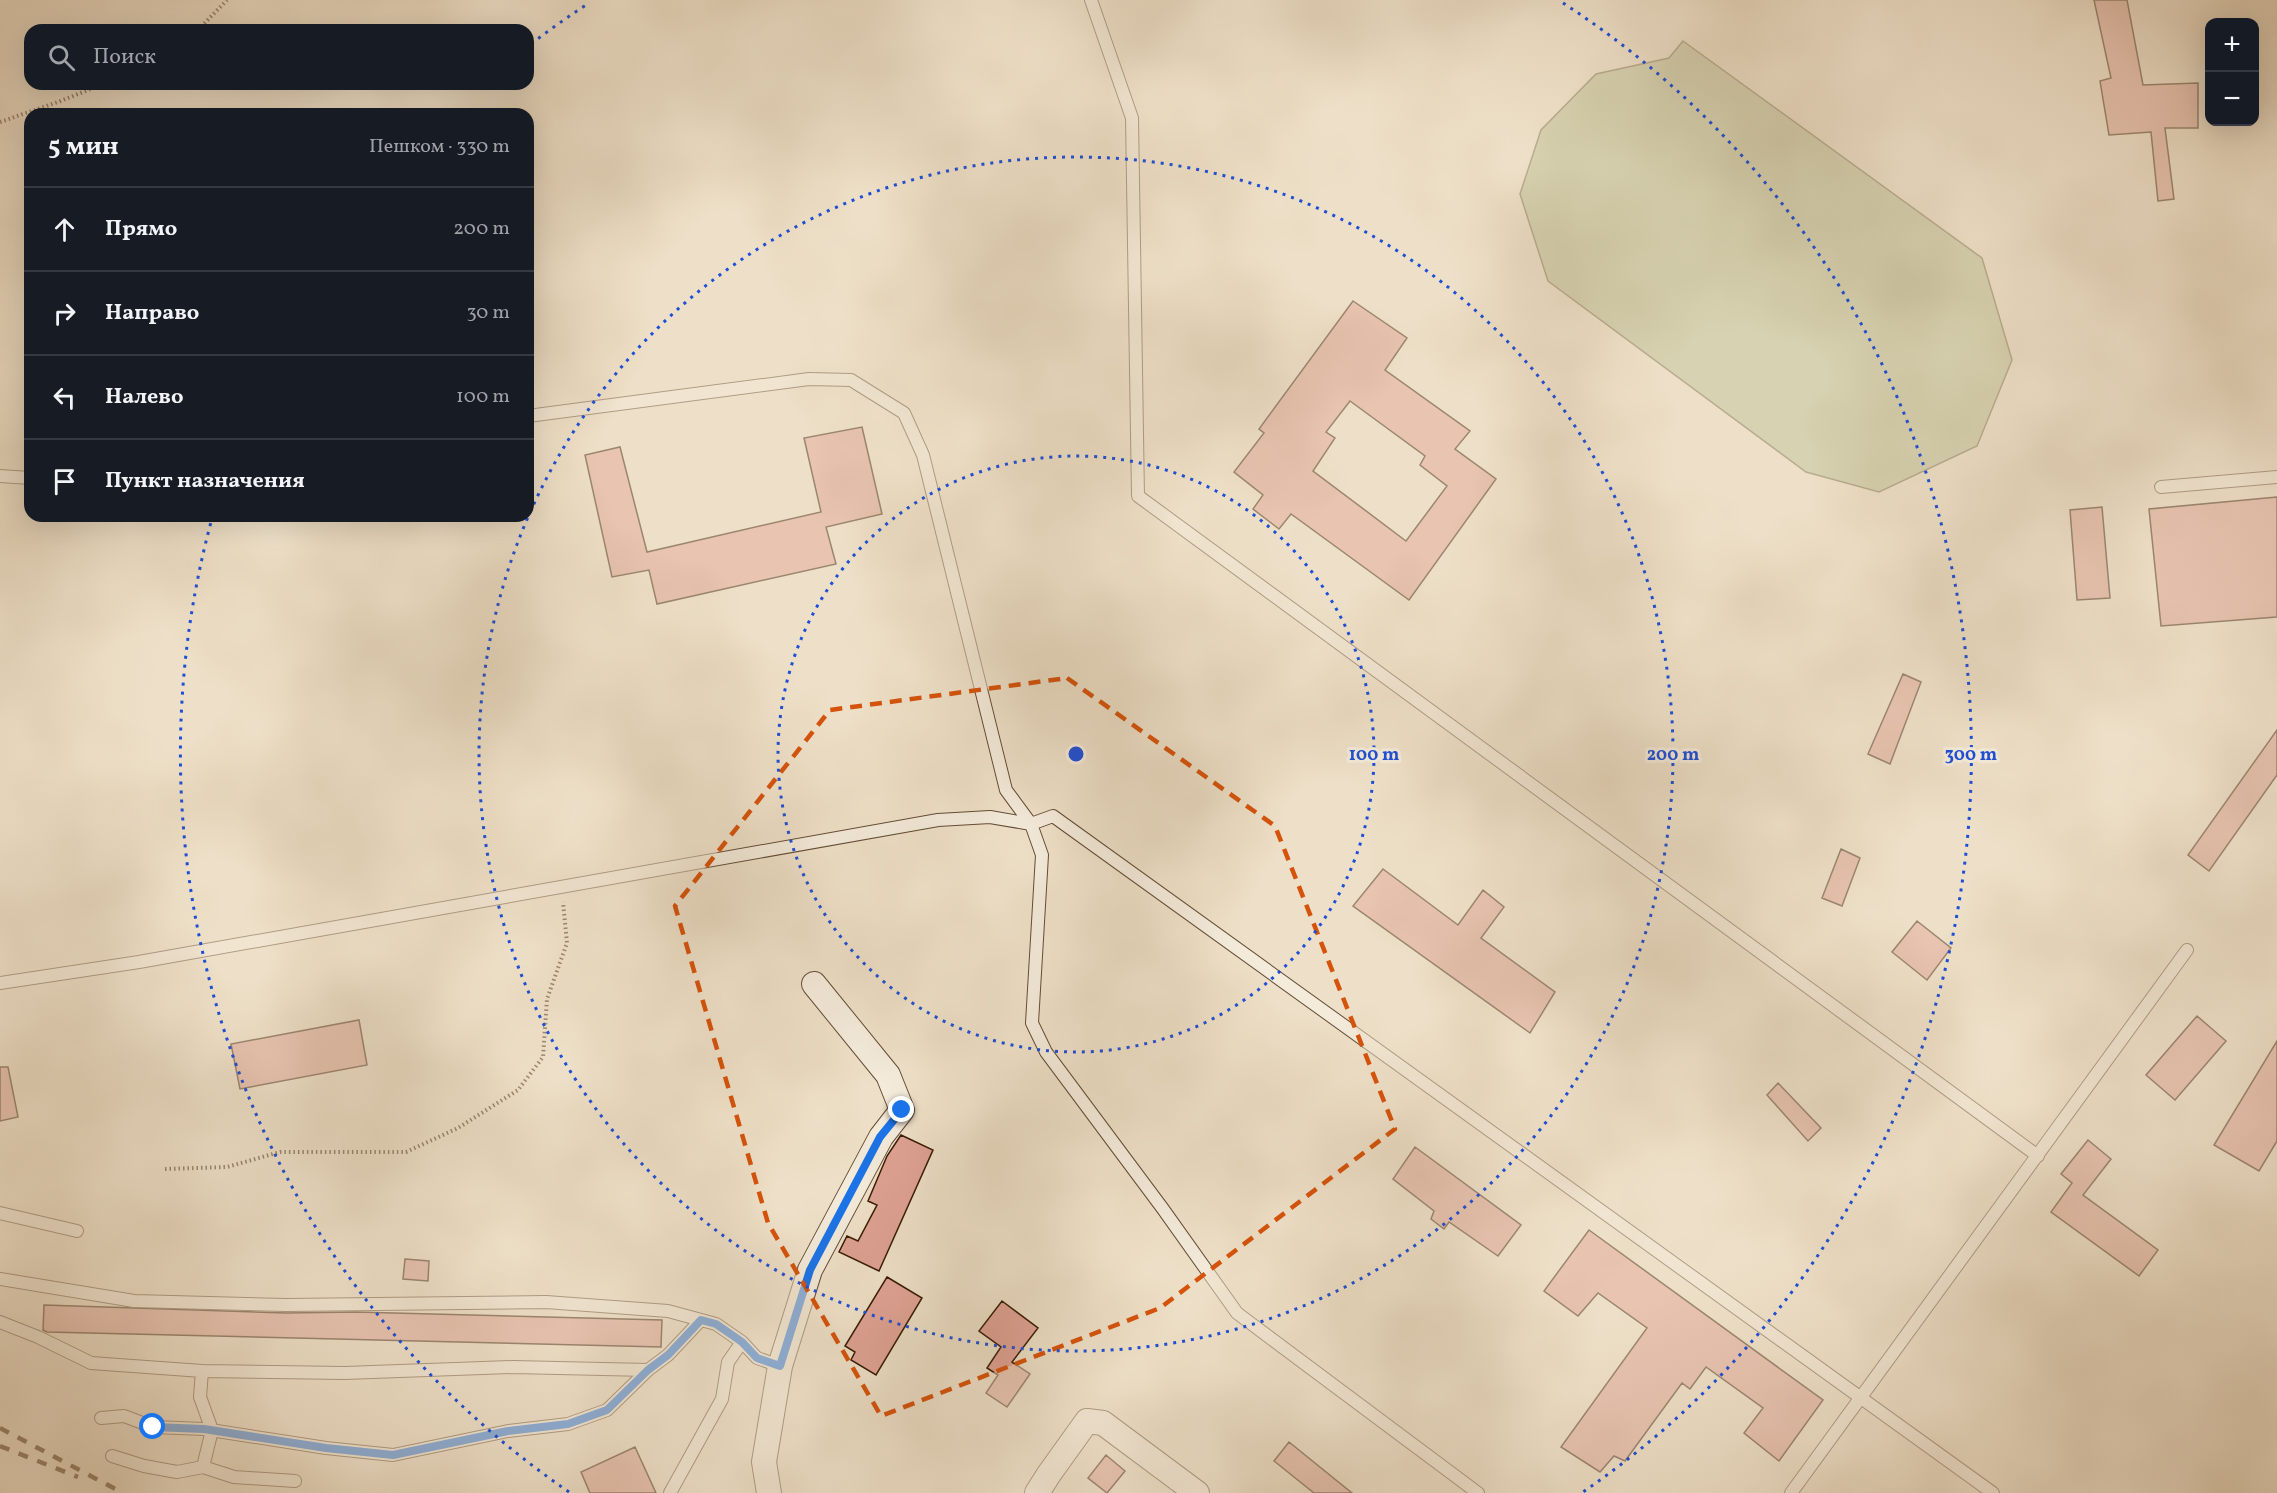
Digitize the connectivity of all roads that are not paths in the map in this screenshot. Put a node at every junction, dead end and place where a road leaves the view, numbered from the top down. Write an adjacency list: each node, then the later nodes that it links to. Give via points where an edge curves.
1 (1091, 0): 11 (lane, via 1132,118 1138,496)
2 (534, 415): 7 (lane, via 809,379 851,380 904,413 923,455 1006,790)
3 (0, 476): 5 (lane)
4 (2277, 477): 6 (lane)
5 (24, 478)
6 (2161, 488)
7 (1030, 824): 9 (lane, via 990,817 938,820 139,962); 21 (lane, via 1053,816); 31 (lane, via 1042,855 1032,1023 1046,1052 1237,1313)
8 (2187, 950): 11 (lane)
9 (0, 983)
10 (814, 984): 18 (street, via 888,1075 902,1110 880,1137 810,1270)
11 (2038, 1156): 21 (lane)
12 (0, 1212): 13 (lane)
13 (77, 1231)
14 (0, 1279): 15 (lane, via 134,1301 286,1305 546,1302 668,1311)
15 (701, 1320): 17 (lane, via 716,1324); 19 (lane)
16 (0, 1322): 20 (lane, via 91,1363)
17 (742, 1342): 18 (lane, via 757,1358); 27 (lane, via 728,1362 722,1399)
18 (780, 1366): 28 (street, via 764,1462)
19 (648, 1370): 20 (lane, via 513,1367 345,1373); 23 (lane, via 607,1410 568,1424 508,1431 393,1455)
20 (202, 1371): 23 (lane, via 200,1397)
21 (1862, 1399): 32 (lane); 33 (lane)
22 (101, 1418): 23 (lane, via 124,1416 153,1427)
23 (212, 1430): 25 (lane)
24 (112, 1456): 25 (lane, via 177,1472)
25 (203, 1467): 26 (lane, via 234,1477)
26 (295, 1481)
27 (670, 1493)
28 (769, 1493)
29 (1037, 1493): 30 (street, via 1087,1422 1103,1424)
30 (1197, 1493)
31 (1479, 1493)
32 (1791, 1493)
33 (1993, 1493)

